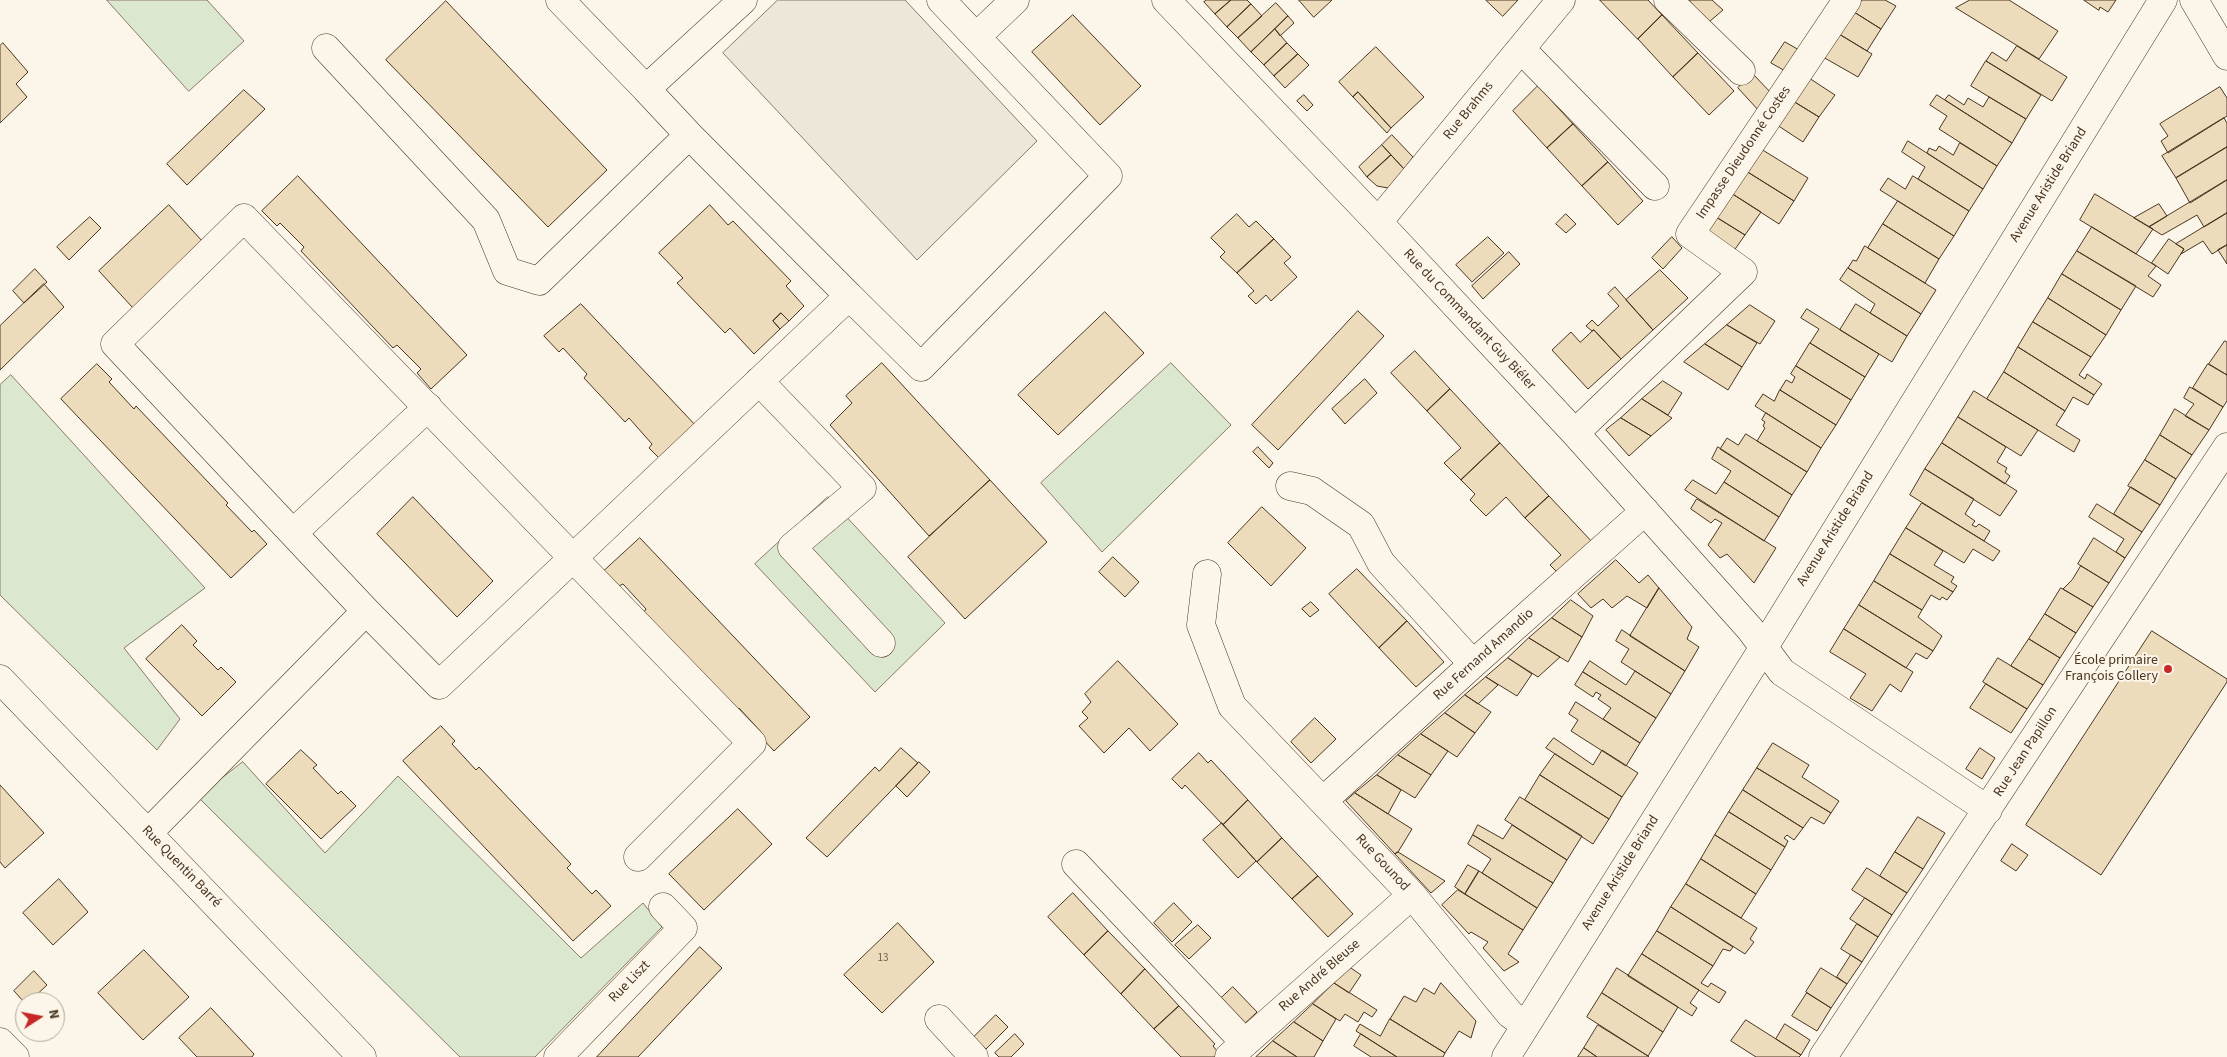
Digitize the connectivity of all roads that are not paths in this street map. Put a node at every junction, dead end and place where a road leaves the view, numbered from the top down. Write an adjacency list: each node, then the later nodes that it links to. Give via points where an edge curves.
1 (560, 0): 16 (street)
2 (743, 0): 16 (street)
3 (941, 0): 11 (street)
4 (1015, 0): 11 (street)
5 (1166, 0): 19 (street, Rue du Commandant Guy Biéler)
6 (1561, 0): 13 (street, Rue Brahms)
7 (1668, 0): 15 (street)
8 (1847, 0): 23 (street, Impasse Dieudonné Costes, via 1690,234 1743,272)
9 (2163, 0): 32 (street, Avenue Aristide Briand)
10 (2194, 0): 14 (street)
11 (976, 37): 20 (street, via 1108,176 921,366)
12 (326, 48): 17 (street, via 486,220 507,271 539,281)
13 (1520, 48): 18 (street); 19 (street, Rue Brahms)
14 (2227, 56)
15 (1741, 72)
16 (646, 89): 17 (street)
17 (689, 135): 20 (street)
18 (1655, 186)
19 (1378, 222): 23 (street, Rue du Commandant Guy Biéler)
20 (849, 296): 21 (street)
21 (759, 381): 28 (street); 31 (street, via 862,488 792,547)
22 (428, 407): 27 (street); 27 (street, via 244,218 115,344); 28 (street)
23 (1575, 433): 26 (street, Rue du Commandant Guy Biéler)
24 (2227, 447): 36 (street, Rue Jean Papillon)
25 (1290, 486): 33 (street, via 1312,491 1361,525 1381,563)
26 (1645, 511): 32 (street, Rue du Commandant Guy Biéler); 33 (street, Rue Fernand Amandio)
27 (293, 533): 30 (street)
28 (574, 557): 30 (street, via 439,685); 38 (street, via 752,743)
29 (1207, 574): 35 (street, Rue Gounod, via 1201,625 1232,706)
30 (366, 610): 37 (street)
31 (881, 643)
32 (1764, 647): 36 (street, Rue du Commandant Guy Biéler, via 1782,672); 43 (street, Avenue Aristide Briand)
33 (1473, 664): 35 (street, Rue Fernand Amandio)
34 (0, 678): 37 (street, Rue Quentin Barré)
35 (1324, 800): 40 (street, Rue Gounod)
36 (1988, 810): 51 (street, Rue Jean Papillon)
37 (149, 832): 47 (street, Rue Quentin Barré)
38 (638, 857)
39 (1076, 864): 45 (street)
40 (1412, 895): 43 (street, Rue Gounod, via 1510,1014); 45 (street, Rue André Bleuse)
41 (663, 907): 48 (street, Rue Liszt, via 682,928)
42 (939, 1019): 49 (street)
43 (1525, 1025): 50 (street, Avenue Aristide Briand)
44 (0, 1042): 46 (street)
45 (1237, 1050)
46 (15, 1057)
47 (362, 1057)
48 (558, 1057)
49 (974, 1057)
50 (1506, 1057)
51 (1823, 1057)

